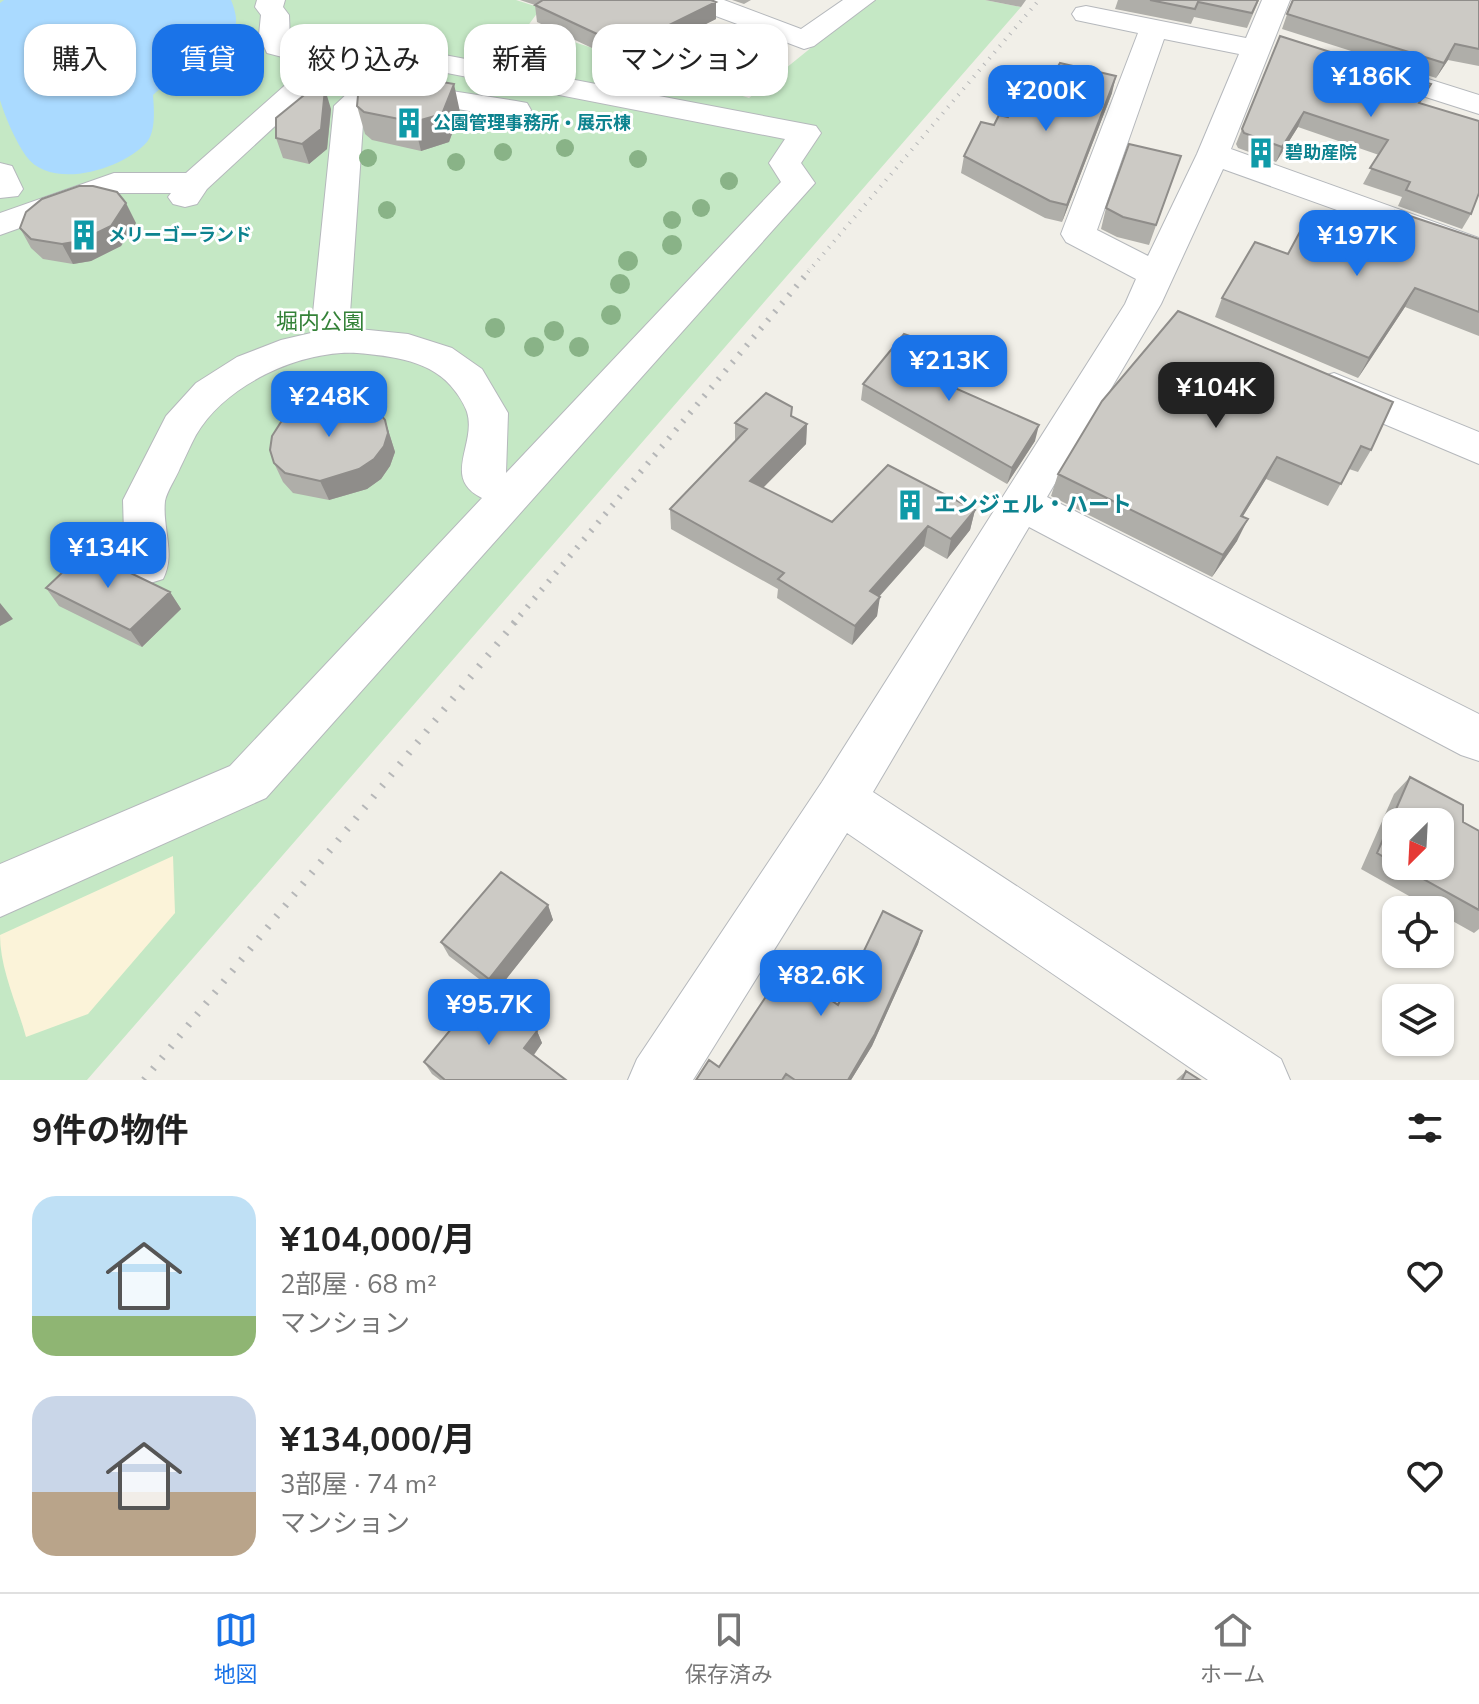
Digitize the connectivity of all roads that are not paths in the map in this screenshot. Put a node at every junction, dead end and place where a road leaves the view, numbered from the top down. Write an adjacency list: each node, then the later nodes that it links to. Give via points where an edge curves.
1 (271, 0): 9 (street, via 273,35)
2 (699, 0): 3 (street, via 804,40)
3 (861, 0)
4 (1276, 0): 7 (street)
5 (1086, 14): 6 (street)
6 (1154, 28): 7 (street); 24 (street, via 1078,234)
7 (1259, 42): 8 (street); 19 (street)
8 (1291, 44)
9 (280, 48)
10 (1349, 63): 16 (street)
11 (448, 91): 28 (street, via 805,133 785,163 798,183)
12 (291, 96): 21 (street, via 190,190 114,183)
13 (327, 96): 17 (street)
14 (373, 96): 25 (street)
15 (446, 96): 18 (street, via 516,110)
16 (1479, 105)
17 (300, 114)
18 (511, 115)
19 (1213, 154): 23 (street); 24 (street)
20 (2, 187): 21 (street, via 25,188)
21 (62, 202): 22 (street)
22 (0, 225)
23 (1479, 250)
24 (1158, 299): 29 (street)
25 (329, 343): 28 (street, via 395,343 438,357 468,379 488,413 483,480); 30 (street, via 251,366 210,393 180,426 144,500)
26 (1304, 374): 27 (street)
27 (1479, 449)
28 (510, 493): 33 (street, via 248,782)
29 (1019, 502): 31 (street); 32 (street)
30 (147, 566)
31 (1479, 739)
32 (840, 799): 34 (street); 35 (street)
33 (0, 891)
34 (658, 1080)
35 (1260, 1080)

